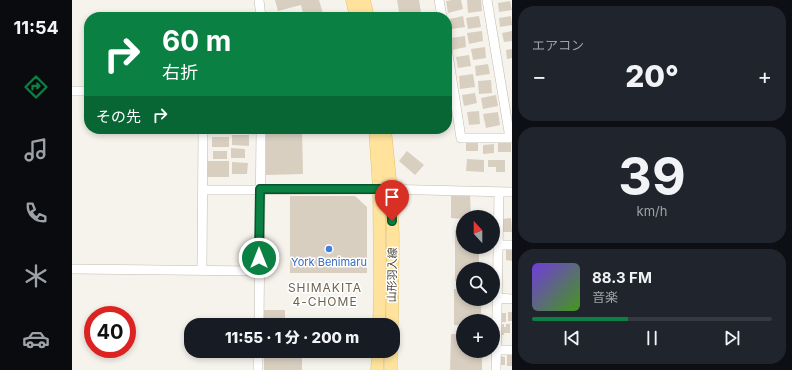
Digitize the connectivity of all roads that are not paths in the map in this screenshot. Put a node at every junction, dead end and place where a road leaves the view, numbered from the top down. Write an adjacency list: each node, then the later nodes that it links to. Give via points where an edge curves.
1 (259, 0): 6 (street)
2 (352, 0): 7 (main road)
3 (364, 0): 8 (main road)
4 (439, 0): 9 (street)
5 (487, 0): 17 (street)
6 (260, 12)
7 (355, 12)
8 (367, 12)
9 (441, 12)
10 (452, 83): 17 (street, via 461,138)
11 (72, 91): 12 (street)
12 (84, 91)
13 (204, 134): 20 (street)
14 (260, 134): 18 (street)
15 (375, 134): 19 (main road, 山形羽入線)
16 (385, 134): 19 (main road, 山形羽入線)
17 (511, 138)
18 (260, 189): 19 (street); 20 (street); 28 (street)
19 (385, 189): 21 (street); 32 (main road, 山形羽入線); 33 (main road, 山形羽入線, via 393,237)
20 (203, 190): 27 (street)
21 (499, 192): 22 (street); 23 (street)
22 (512, 192)
23 (499, 210)
24 (500, 245): 25 (street)
25 (512, 245)
26 (72, 269): 27 (street)
27 (202, 270): 28 (street)
28 (259, 271): 31 (street)
29 (500, 298): 30 (street)
30 (512, 299)
31 (258, 318)
32 (379, 318)
33 (392, 318)
34 (500, 350): 35 (street)
35 (512, 350)
36 (258, 358): 40 (street)
37 (378, 358): 41 (main road)
38 (391, 358): 42 (main road)
39 (496, 358): 43 (street)
40 (258, 370)
41 (378, 370)
42 (391, 370)
43 (496, 370)

